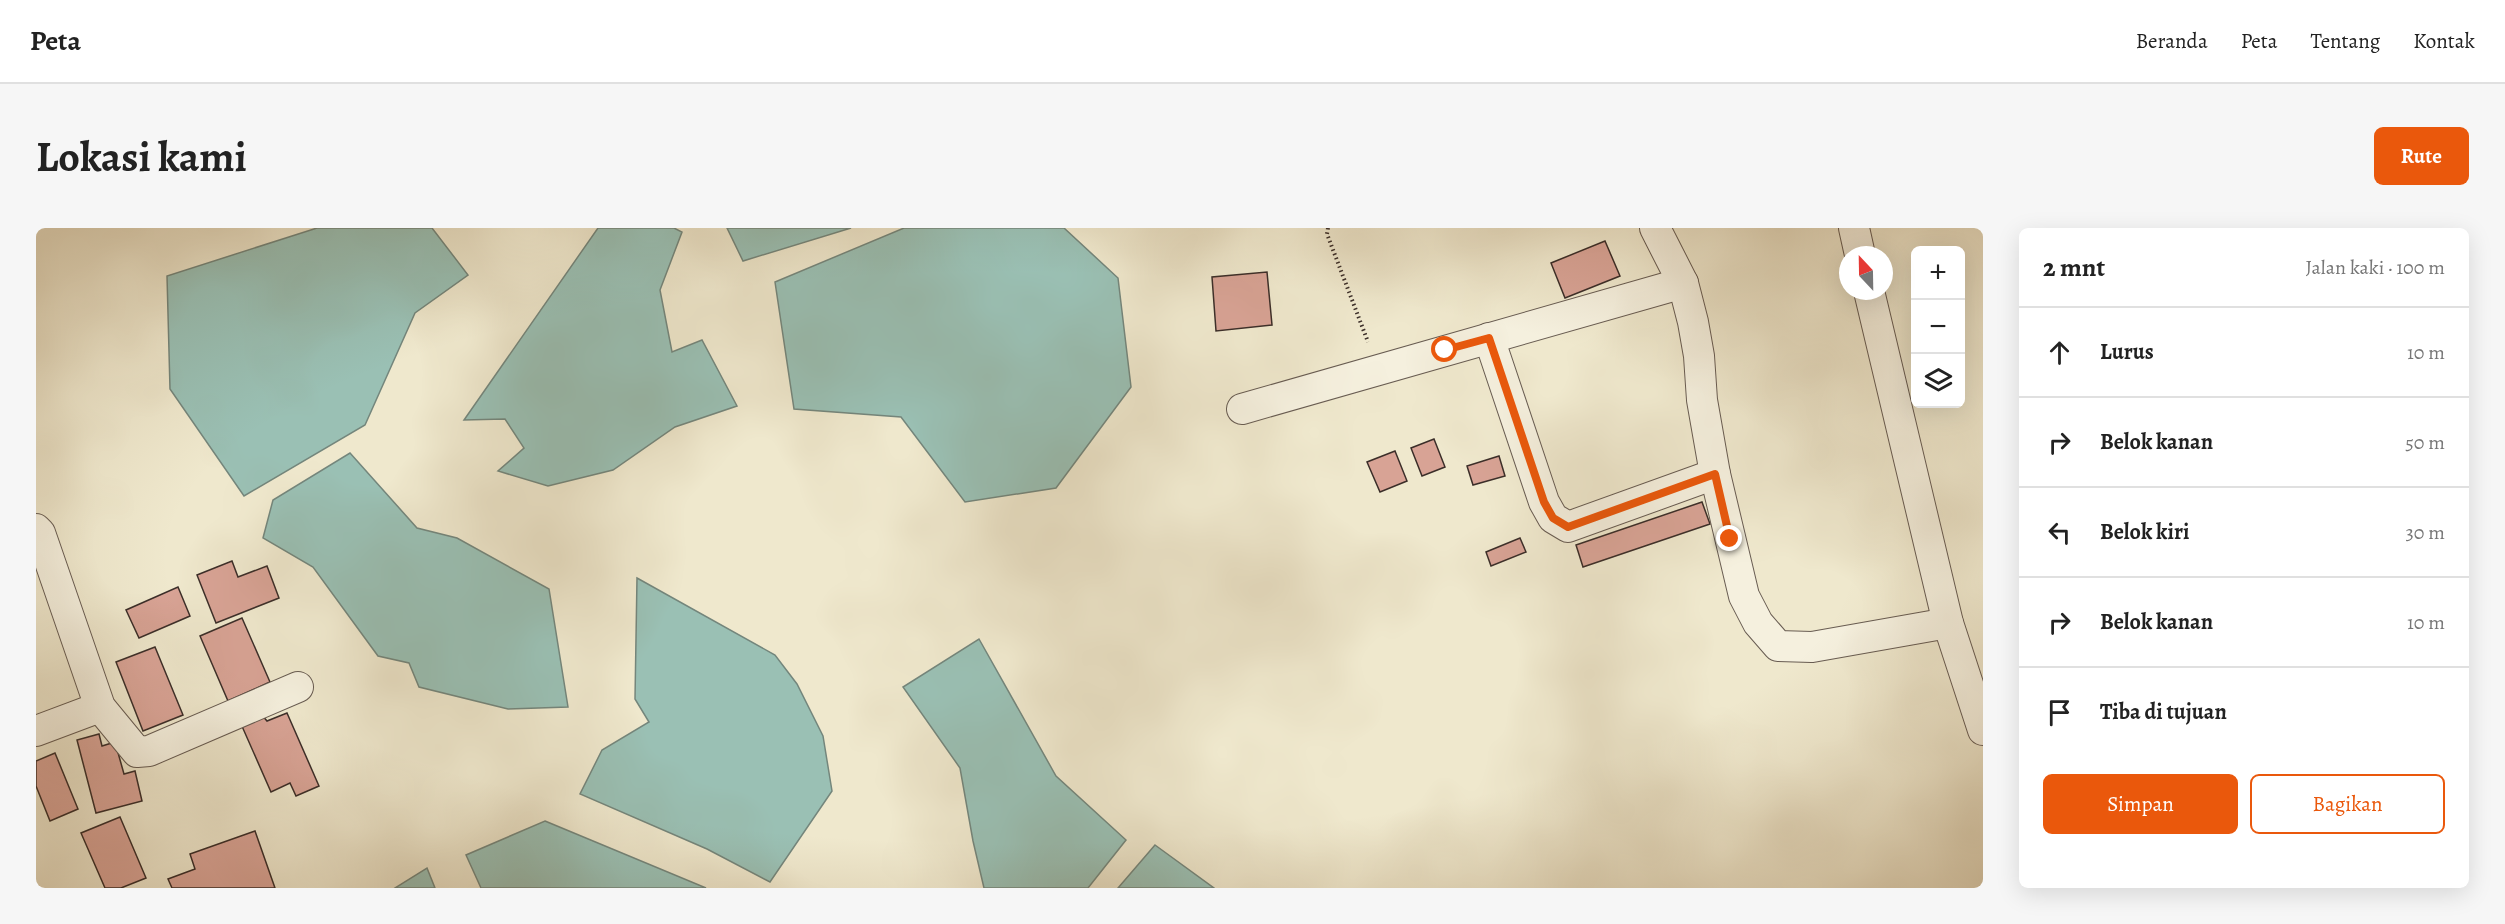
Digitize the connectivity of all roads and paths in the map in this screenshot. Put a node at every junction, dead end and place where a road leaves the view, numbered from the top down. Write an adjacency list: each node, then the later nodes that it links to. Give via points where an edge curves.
1 (1328, 228): 8 (path)
2 (1655, 228): 5 (street)
3 (1854, 228): 4 (street)
4 (1858, 246)
5 (1683, 283): 7 (street); 10 (street, via 1699,356)
6 (1871, 300): 12 (street)
7 (1489, 338): 8 (street); 10 (street, via 1544,502 1553,518 1568,527)
8 (1378, 368): 9 (street)
9 (1242, 409)
10 (1715, 474): 12 (street, via 1744,596 1758,623 1778,646 1812,647)
11 (36, 529): 14 (street)
12 (1948, 623): 15 (street)
13 (298, 687): 14 (street, via 149,751 137,752)
14 (100, 707): 16 (street)
15 (1983, 730)
16 (36, 731)

